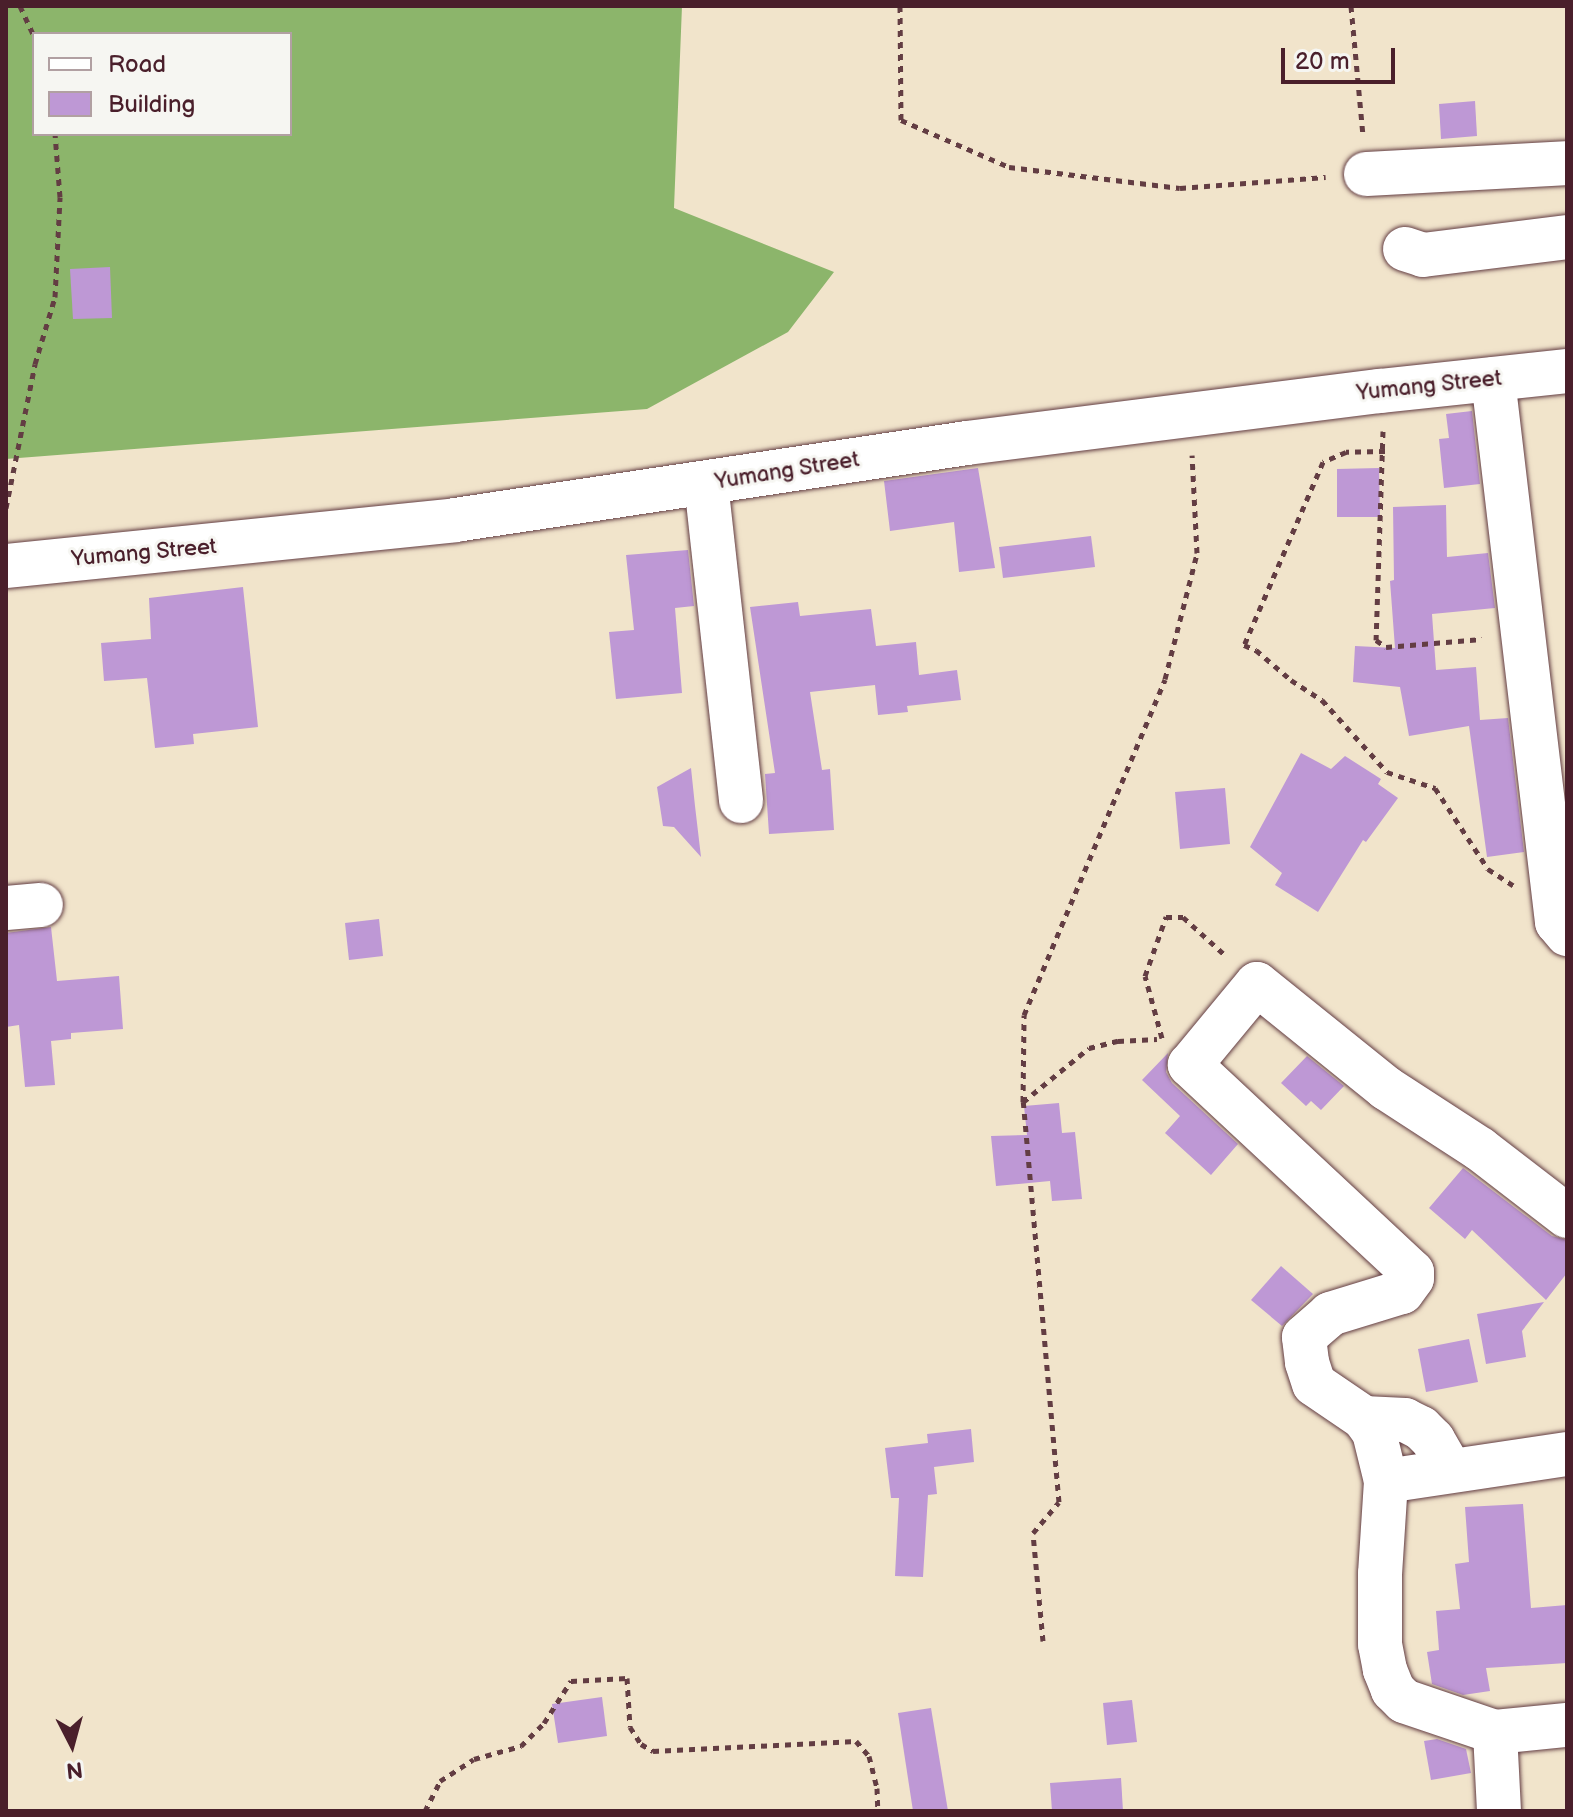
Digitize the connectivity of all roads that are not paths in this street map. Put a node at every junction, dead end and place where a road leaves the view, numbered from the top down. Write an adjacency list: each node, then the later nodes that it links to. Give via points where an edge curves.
1 (1567, 163): 2 (street)
2 (1366, 174)
3 (1567, 237): 4 (street, via 1423,255)
4 (1405, 249)
5 (1567, 371): 6 (street, Yumang Street)
6 (1493, 379): 7 (street, Yumang Street, via 967,443); 10 (street, via 1557,922)
7 (706, 483): 8 (street, Yumang Street, via 455,520); 9 (street)
8 (6, 566)
9 (741, 801)
10 (1567, 934)
11 (1567, 1216): 12 (street, via 1480,1149 1386,1088 1257,984 1190,1065 1412,1272 1402,1292 1330,1314 1304,1337 1314,1384)
12 (1364, 1418): 14 (street, via 1405,1420 1421,1428); 15 (street, via 1374,1432)
13 (1567, 1454): 14 (street)
14 (1450, 1470): 15 (street)
15 (1386, 1481): 17 (street, via 1380,1644 1393,1690 1404,1701)
16 (1567, 1725): 17 (street)
17 (1495, 1732): 18 (street)
18 (1499, 1811)

